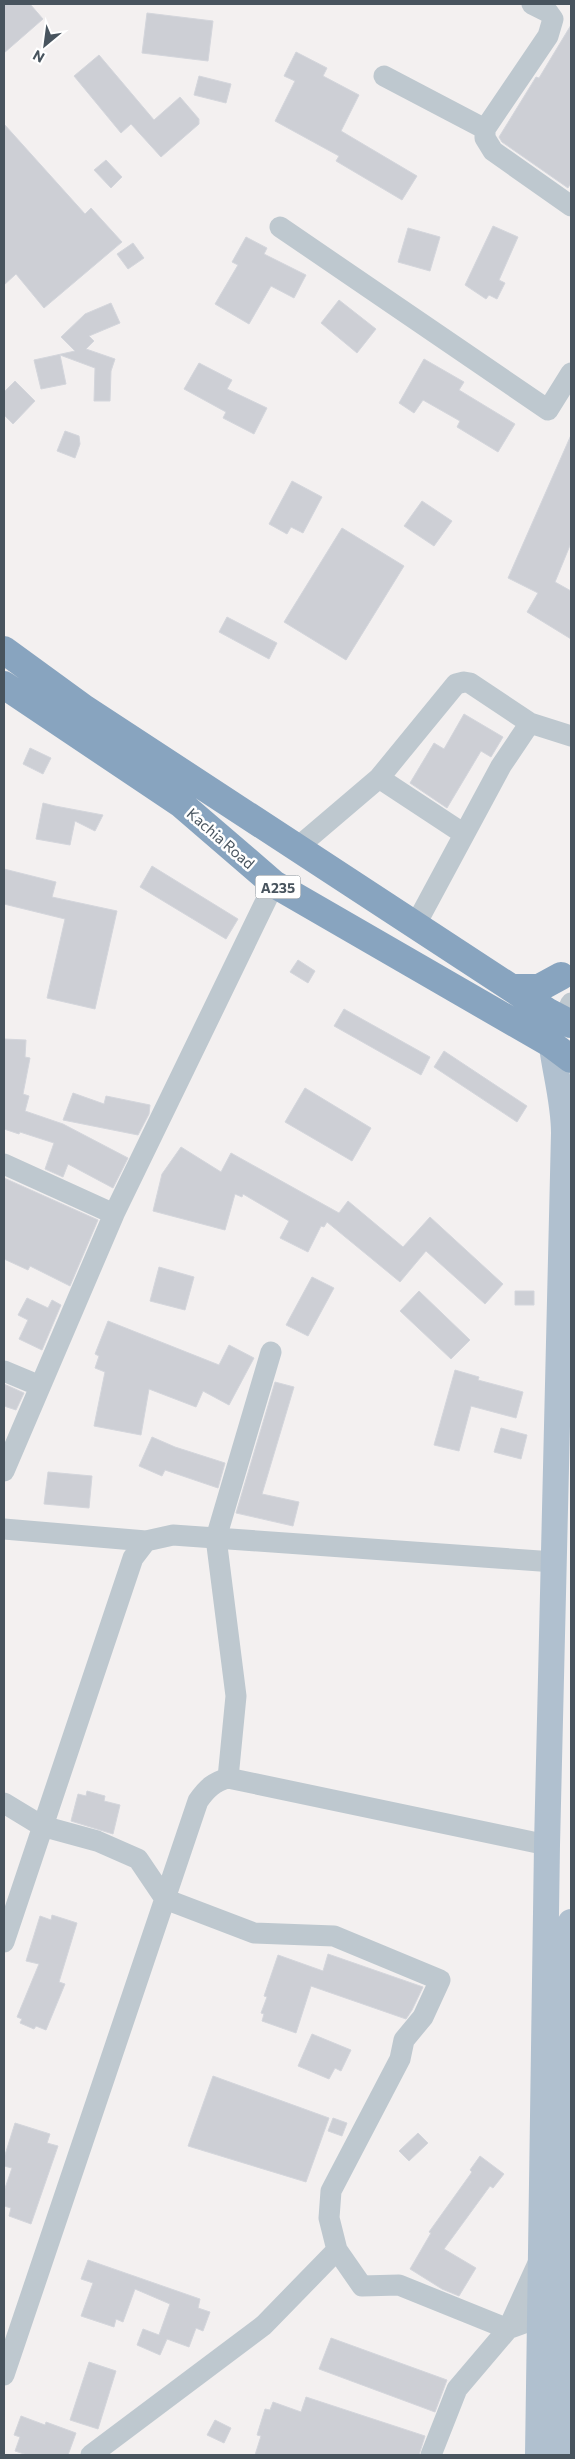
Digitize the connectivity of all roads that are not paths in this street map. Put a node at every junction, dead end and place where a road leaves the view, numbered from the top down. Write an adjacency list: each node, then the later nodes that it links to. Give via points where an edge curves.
1 (532, 4): 3 (street, via 548,12 552,19 548,36)
2 (384, 76): 3 (street)
3 (485, 129): 4 (street, via 484,138 493,151)
4 (571, 206)
5 (280, 227): 6 (street, via 548,410)
6 (571, 373)
7 (4, 650): 13 (highway, Kachia Road / A235, via 85,709)
8 (4, 685): 14 (highway, Kachia Road / A235, via 181,804)
9 (530, 723): 10 (street); 11 (street, via 470,683 460,683); 12 (street, via 501,766)
10 (571, 736)
11 (379, 778): 12 (street); 13 (street)
12 (464, 834): 15 (street)
13 (298, 847): 15 (highway, Kachia Road / A235)
14 (274, 884): 18 (highway, Kachia Road / A235); 20 (street)
15 (416, 924): 17 (highway, Kachia Road / A235)
16 (566, 969): 17 (highway, via 539,988); 18 (street, via 552,994)
17 (514, 988): 18 (highway, Kachia Road / A235)
18 (564, 1028): 28 (main road)
19 (4, 1164): 20 (street)
20 (114, 1214): 23 (street)
21 (271, 1352): 26 (street)
22 (4, 1372): 23 (street)
23 (40, 1386): 24 (street)
24 (4, 1471)
25 (4, 1529): 27 (street)
26 (216, 1538): 27 (street, via 173,1535); 28 (street); 29 (street, via 236,1696)
27 (146, 1541): 31 (street, via 134,1558)
28 (554, 1562): 32 (main road)
29 (228, 1778): 32 (street); 33 (street, via 215,1782 198,1801)
30 (4, 1803): 31 (street)
31 (42, 1826): 33 (street, via 97,1841 138,1859); 35 (street)
32 (547, 1845): 38 (main road)
33 (165, 1899): 37 (street, via 254,1933 334,1936 440,1980 423,2016 404,2040 400,2059 331,2192 329,2218); 41 (street)
34 (571, 1922): 36 (main road)
35 (4, 1942)
36 (570, 2029): 42 (main road)
37 (336, 2250): 40 (street, via 362,2286 399,2285); 43 (street, via 264,2325)
38 (542, 2256): 39 (main road); 40 (street)
39 (541, 2317): 40 (street); 45 (main road)
40 (508, 2329): 44 (street, via 457,2389)
41 (4, 2375)
42 (564, 2446)
43 (91, 2455)
44 (430, 2455)
45 (538, 2455)

